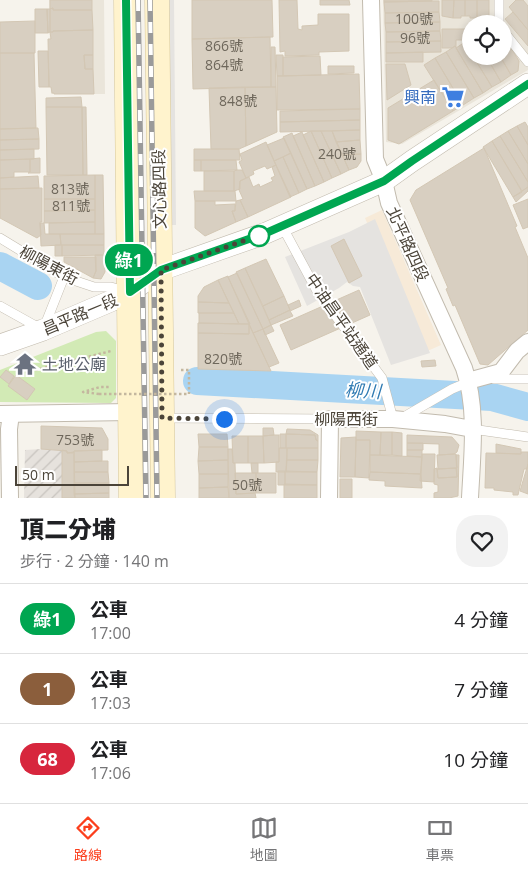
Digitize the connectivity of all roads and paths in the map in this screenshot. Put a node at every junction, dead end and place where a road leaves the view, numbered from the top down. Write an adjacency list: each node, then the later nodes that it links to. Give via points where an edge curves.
1 (126, 0): 14 (main road, 文心路四段)
2 (157, 0): 12 (main road, 文心路四段)
3 (371, 0): 9 (street, 北平路四段, via 375,159)
4 (499, 0): 5 (lane)
5 (499, 15)
6 (512, 42): 7 (lane)
7 (528, 62)
8 (528, 84): 9 (street, 昌平路一段)
9 (384, 181): 10 (street, 昌平路一段); 23 (street, 北平路四段, via 389,203)
10 (282, 226): 12 (street, 昌平路一段); 27 (lane, 中油昌平站通道, via 317,291 382,378)
11 (0, 238): 13 (lane, 柳陽東街)
12 (161, 270): 14 (street, 昌平路一段); 28 (main road, 文心路四段)
13 (64, 277): 14 (lane, 柳陽東街, via 94,287); 16 (lane)
14 (130, 292): 16 (street, 昌平路一段); 25 (main road, 文心路四段)
15 (0, 306): 16 (lane)
16 (43, 330): 18 (street, 昌平路一段)
17 (528, 342): 23 (street, via 501,372)
18 (0, 345)
19 (117, 350): 21 (path)
20 (189, 370): 24 (path, bridge, via 189,394 83,392)
21 (16, 375)
22 (528, 379): 23 (lane)
23 (470, 386): 27 (lane); 30 (street, 北平路四段)
24 (100, 387)
25 (130, 412): 26 (street); 33 (main road, 文心路四段)
26 (6, 414): 32 (street)
27 (394, 414): 29 (street, 柳陽西街); 30 (street, 柳陽西街, via 446,424)
28 (162, 418): 29 (lane, 柳陽西街); 34 (main road, 文心路四段)
29 (330, 419): 35 (street)
30 (472, 422): 31 (lane, 柳陽西街); 36 (street)
31 (528, 437)
32 (10, 498)
33 (131, 498)
34 (163, 498)
35 (329, 498)
36 (470, 498)

